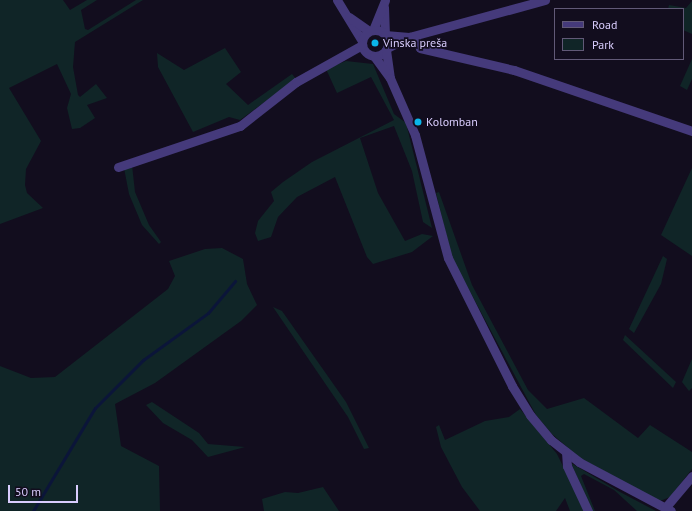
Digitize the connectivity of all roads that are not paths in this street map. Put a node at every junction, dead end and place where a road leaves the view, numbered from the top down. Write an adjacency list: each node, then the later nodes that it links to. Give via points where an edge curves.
1 (337, 0): 4 (street)
2 (545, 0): 7 (street)
3 (384, 4): 5 (street); 6 (street)
4 (349, 17): 5 (street); 8 (street)
5 (371, 31): 6 (street); 8 (street)
6 (385, 35): 7 (street); 9 (street)
7 (411, 37): 9 (street); 11 (street, via 420,48 528,75)
8 (366, 48): 9 (street); 10 (street); 12 (street, via 347,54 296,82 240,126)
9 (386, 49): 10 (street)
10 (390, 78): 13 (street, via 415,135 437,225 461,288 530,415)
11 (692, 131)
12 (118, 167)
13 (566, 452): 15 (street); 16 (street, via 567,466)
14 (692, 476): 15 (street)
15 (668, 510)
16 (588, 511)

